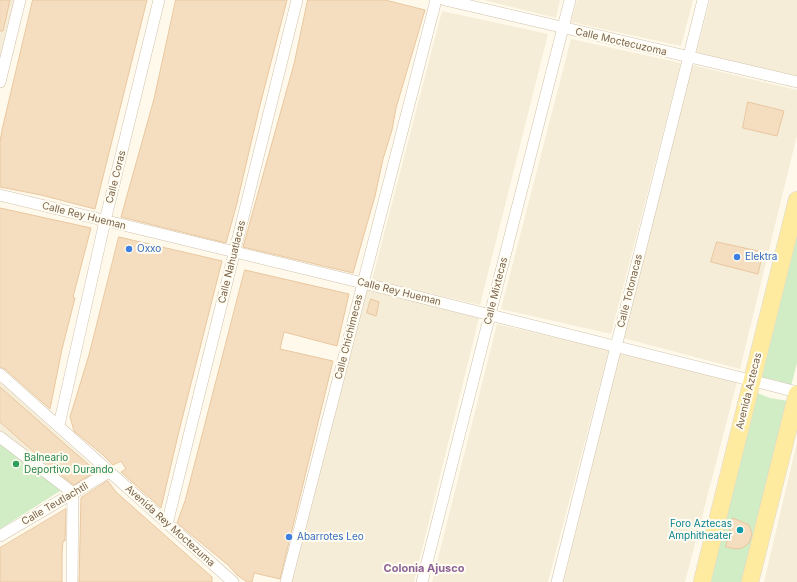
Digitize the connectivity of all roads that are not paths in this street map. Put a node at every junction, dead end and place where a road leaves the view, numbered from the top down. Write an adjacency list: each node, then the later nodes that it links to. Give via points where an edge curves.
1 (20, 0): 10 (street)
2 (159, 0): 14 (street, Calle Coras)
3 (297, 0): 15 (street, Calle Nahuatlacas)
4 (436, 0): 16 (street, Calle Chichimecas)
5 (445, 0): 8 (street, Calle Moctecuzoma)
6 (570, 0): 8 (street, Calle Mixtecas)
7 (703, 0): 9 (street, Calle Totonacas)
8 (563, 28): 9 (street, Calle Moctecuzoma); 17 (street, Calle Mixtecas)
9 (689, 57): 11 (street, Calle Moctecuzoma); 18 (street, Calle Totonacas)
10 (0, 82)
11 (797, 82)
12 (0, 195): 14 (street, Calle Rey Hueman)
13 (797, 200): 20 (main road, Avenida Aztecas)
14 (105, 221): 15 (street, Calle Rey Hueman); 22 (street, Calle Coras)
15 (235, 253): 16 (street, Calle Rey Hueman); 26 (street, Calle Nahuatlacas)
16 (362, 283): 17 (street, Calle Rey Hueman); 30 (street, Calle Chichimecas)
17 (490, 315): 18 (street, Calle Rey Hueman); 31 (street, Calle Mixtecas)
18 (616, 347): 20 (street, Calle Rey Hueman); 32 (street, Calle Totonacas)
19 (0, 374): 22 (street, Avenida Rey Moctezuma)
20 (752, 380): 21 (street, Calle Rey Hueman); 33 (main road, Avenida Aztecas)
21 (797, 393): 34 (main road)
22 (58, 425): 24 (street, Avenida Rey Moctezuma)
23 (0, 437): 25 (street)
24 (109, 472): 25 (street, Calle Teutlachtli); 26 (street, Avenida Rey Moctezuma)
25 (72, 493): 27 (street, Calle Teutlachtli); 28 (street)
26 (167, 524): 29 (street, Avenida Rey Moctezuma)
27 (0, 536)
28 (72, 582)
29 (233, 582)
30 (286, 582)
31 (422, 582)
32 (557, 582)
33 (702, 582)
34 (750, 582)

